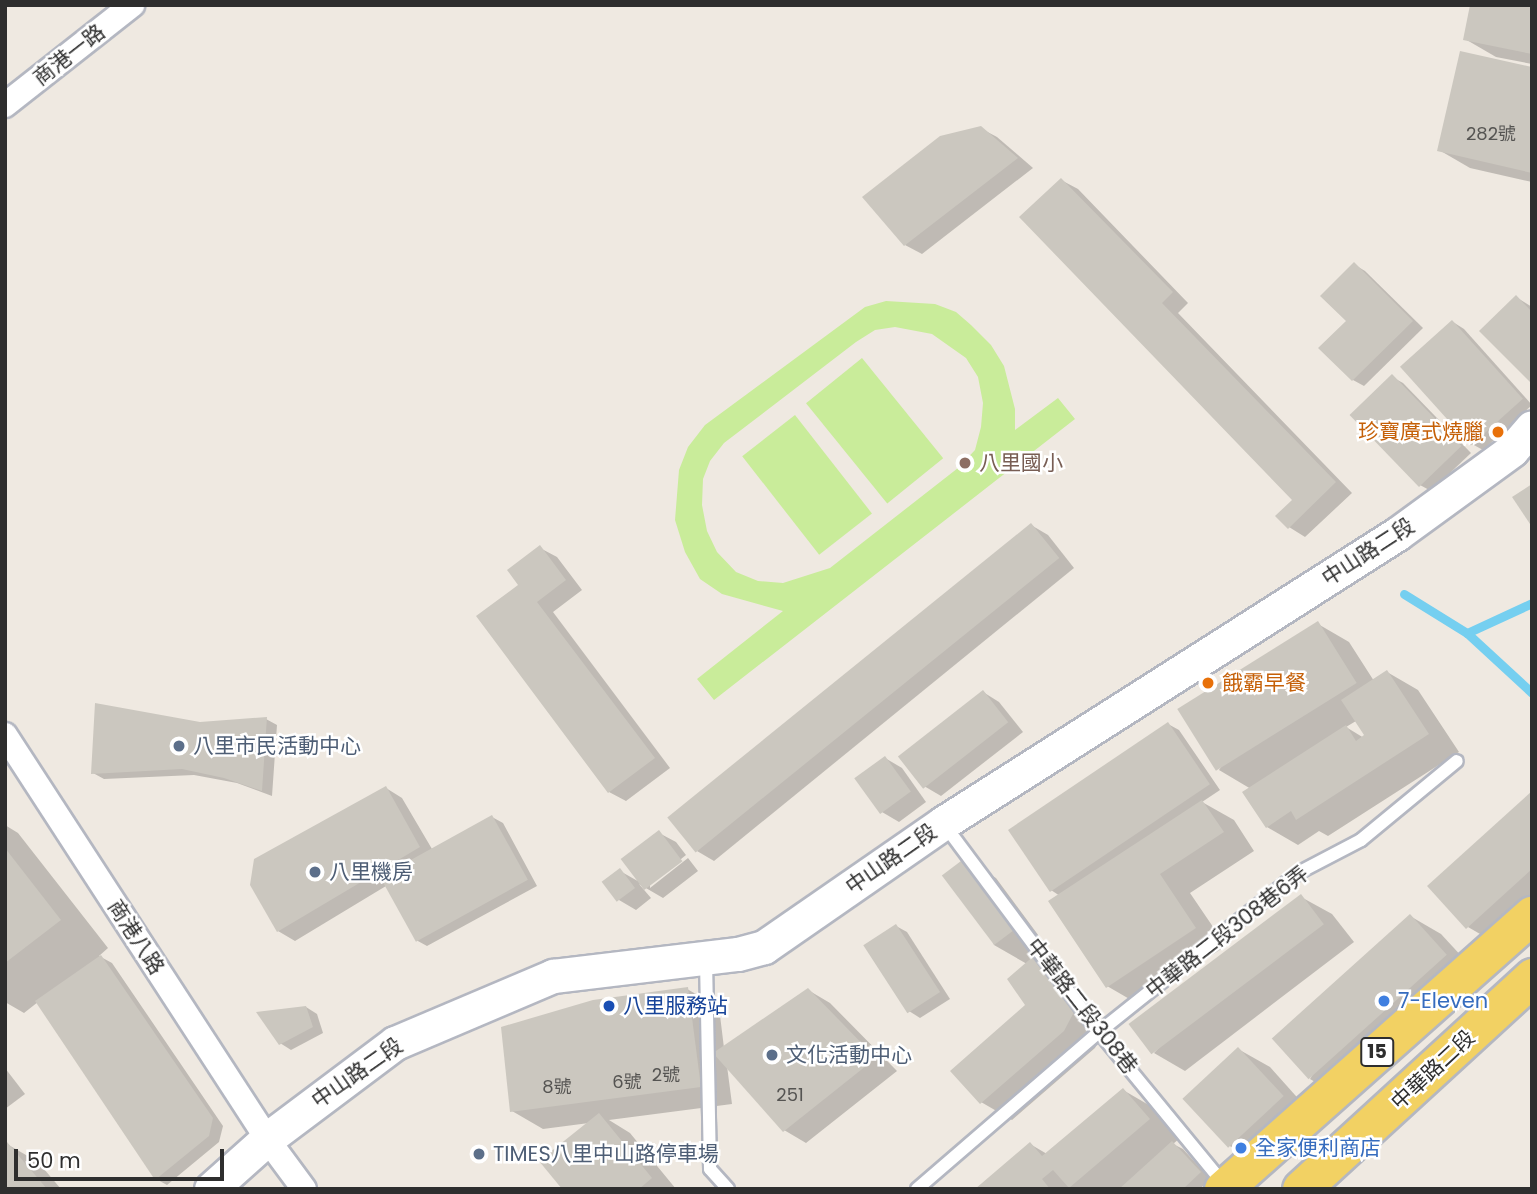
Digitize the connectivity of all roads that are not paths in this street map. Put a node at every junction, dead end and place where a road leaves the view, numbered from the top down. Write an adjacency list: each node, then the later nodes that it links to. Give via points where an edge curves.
1 (132, 5): 2 (street, 商港一路)
2 (5, 106)
3 (1532, 427): 6 (main road, 中山路二段, via 1511,450 1397,534)
4 (5, 735): 11 (street, 商港八路)
5 (1457, 761): 10 (lane, 中華路二段308巷6弄, via 1361,840 1298,873)
6 (943, 822): 8 (main road, 中山路二段, via 764,947); 10 (lane, 中華路二段308巷)
7 (1532, 915): 12 (main road, 15)
8 (706, 956): 11 (main road, 中山路二段, via 553,976 395,1043); 15 (lane, via 710,1169)
9 (1532, 977): 17 (main road, 中華路二段 / 15)
10 (1100, 1032): 12 (lane, 中華路二段308巷); 16 (lane, 中華路二段308巷6弄)
11 (267, 1139): 13 (main road, 中山路二段); 14 (street, 商港八路)
12 (1224, 1187)
13 (211, 1189)
14 (304, 1189)
15 (728, 1189)
16 (917, 1189)
17 (1301, 1189)

